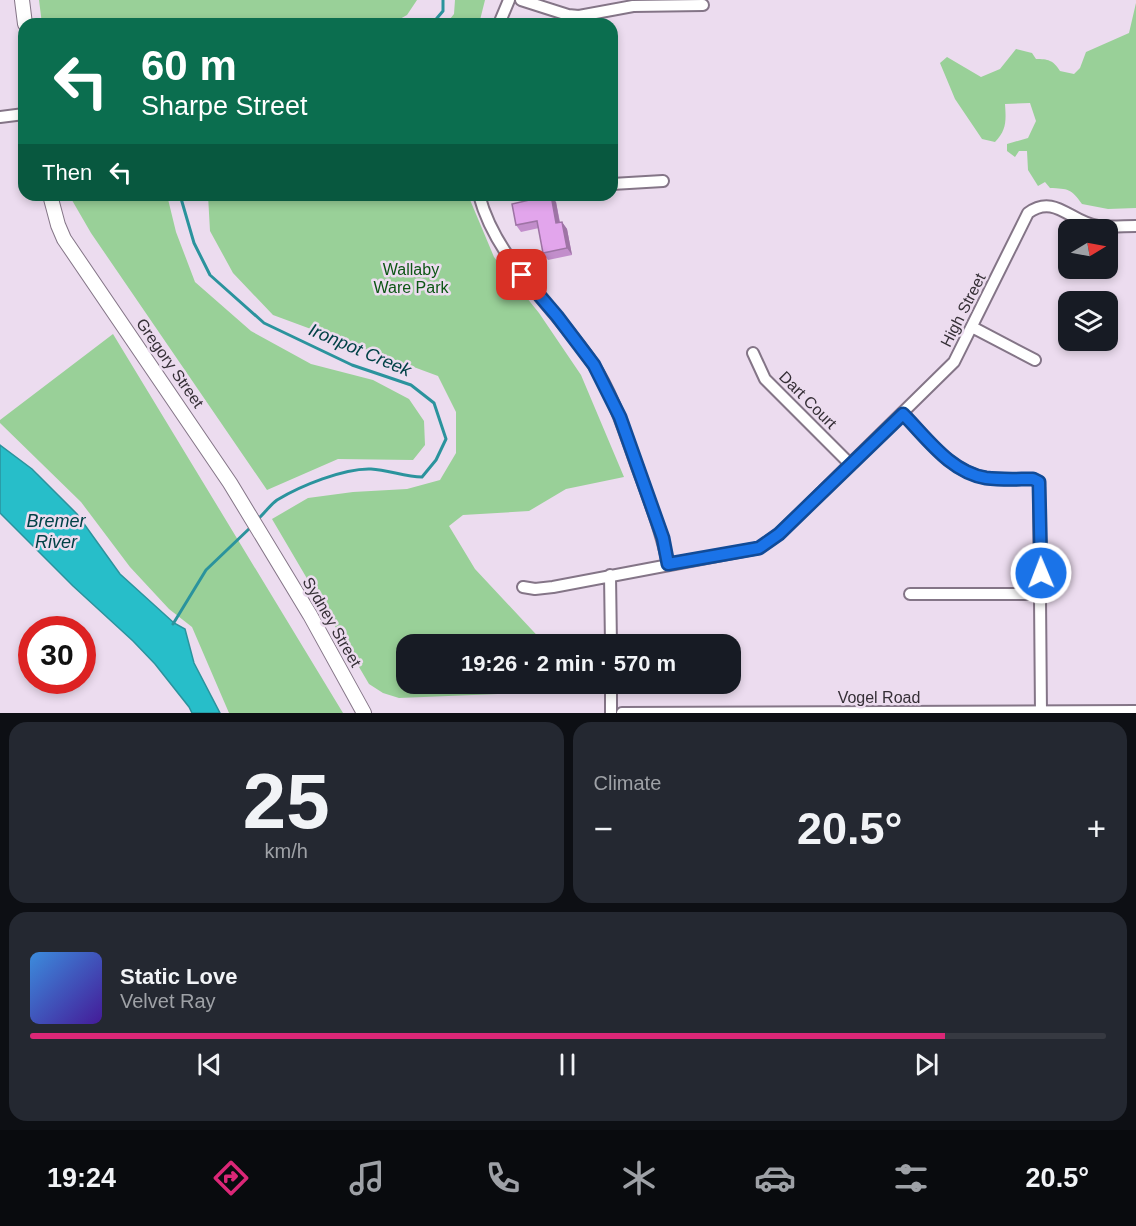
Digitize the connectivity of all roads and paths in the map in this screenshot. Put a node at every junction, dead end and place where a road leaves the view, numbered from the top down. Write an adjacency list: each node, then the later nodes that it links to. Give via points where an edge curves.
1 (22, 0): 5 (main road)
2 (508, 0): 6 (street)
3 (521, 0): 4 (street, via 579,16 633,6)
4 (703, 5)
5 (24, 18)
6 (501, 18)
7 (18, 115): 8 (street)
8 (0, 117)
9 (663, 182): 10 (street)
10 (618, 184)
11 (52, 201): 19 (main road, Gregory Street, via 64,239)
12 (481, 201): 20 (street, via 493,234 594,365 620,417 663,538)
13 (1136, 226): 14 (street, High Street, via 1096,226 1048,205 1038,206 1028,213)
14 (972, 327): 16 (street); 17 (street, High Street, via 954,362)
15 (753, 353): 18 (street, Dart Court, via 765,379)
16 (1035, 360)
17 (903, 414): 18 (street, High Street); 24 (street, via 950,463 969,474 1039,482)
18 (850, 464): 20 (street, High Street, via 779,534 759,548)
19 (270, 547): 32 (main road, Sydney Street)
20 (668, 564): 21 (street, High Street)
21 (610, 575): 22 (street, High Street, via 535,590); 25 (street)
22 (523, 587)
23 (910, 594): 24 (street)
24 (1041, 594): 31 (street)
25 (611, 634)
26 (611, 694): 33 (street)
27 (1136, 711): 31 (street, Vogel Road)
28 (858, 712): 29 (street, Vogel Road); 35 (street, Vogel Road)
29 (888, 712): 30 (street, Vogel Road)
30 (969, 712): 31 (street, Vogel Road)
31 (1041, 712)
32 (364, 713)
33 (611, 713)
34 (622, 713): 35 (street, Vogel Road)
35 (676, 713)

